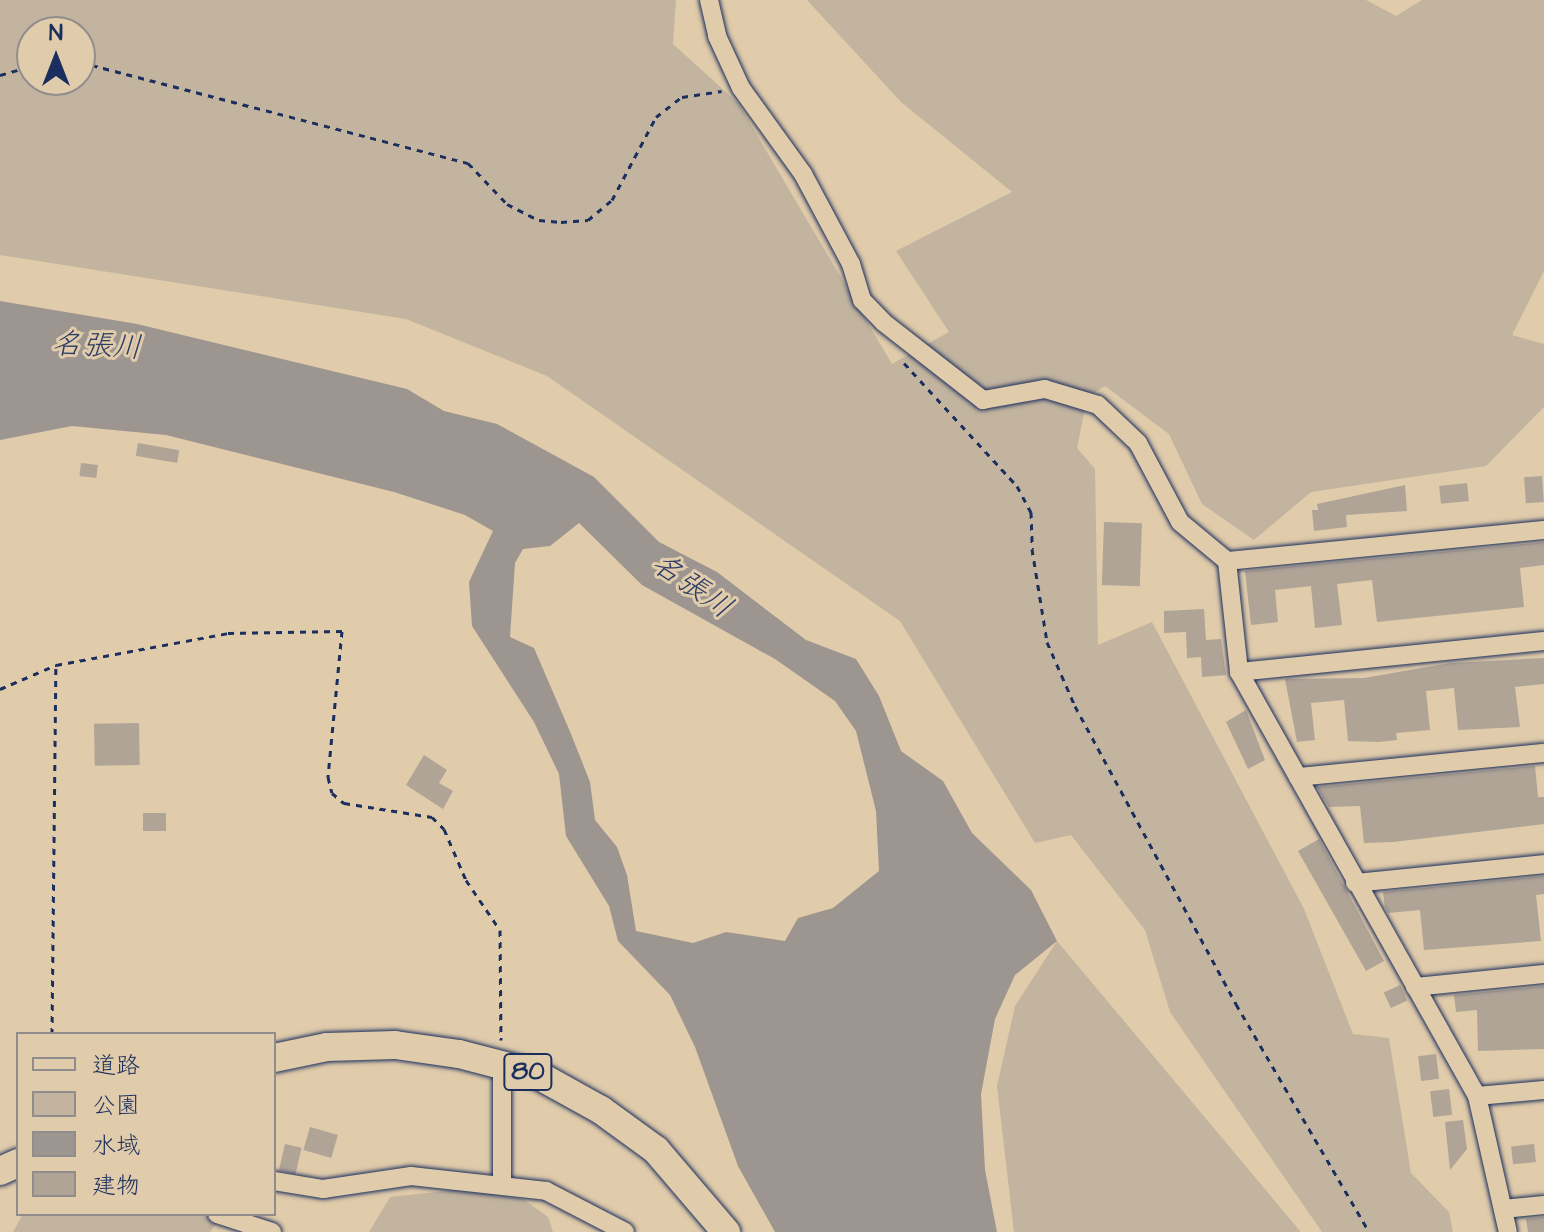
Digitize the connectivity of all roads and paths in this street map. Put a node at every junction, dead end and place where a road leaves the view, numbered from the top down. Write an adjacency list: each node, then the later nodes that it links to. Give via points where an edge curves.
1 (709, 0): 3 (street, via 717,36)
2 (96, 66): 3 (path, via 468,163 507,204 539,220 561,222 588,220 612,200 656,117 682,97)
3 (741, 88): 6 (street, via 803,174 851,264 862,300 883,322 983,400 1045,389 1098,405 1138,443 1180,522)
4 (895, 352): 30 (path, via 1017,486 1031,512 1047,642 1075,706 1236,1004)
5 (1544, 530): 6 (street)
6 (1227, 561): 9 (street)
7 (1544, 641): 9 (street)
8 (56, 665): 10 (path); 17 (path); 19 (path, via 228,633 342,631 328,777 332,793 344,803 432,817 444,829 466,880 500,930)
9 (1239, 672): 12 (street)
10 (0, 689)
11 (1544, 753): 12 (street)
12 (1298, 777): 14 (street)
13 (1544, 864): 14 (street)
14 (1355, 883): 16 (street)
15 (1544, 974): 16 (street)
16 (1415, 987): 21 (street)
17 (52, 1032)
18 (276, 1058): 19 (main road, 80, via 327,1047 395,1045)
19 (502, 1064): 23 (street); 29 (main road, 80, via 564,1089 632,1132 691,1185)
20 (1544, 1090): 21 (street)
21 (1477, 1096): 25 (street)
22 (276, 1181): 23 (street, via 323,1189 411,1176)
23 (502, 1184): 28 (street, via 559,1194)
24 (1544, 1205): 25 (street)
25 (1503, 1209): 31 (street)
26 (223, 1216): 27 (street)
27 (272, 1232)
28 (625, 1232)
29 (726, 1232)
30 (1369, 1232)
31 (1508, 1232)

